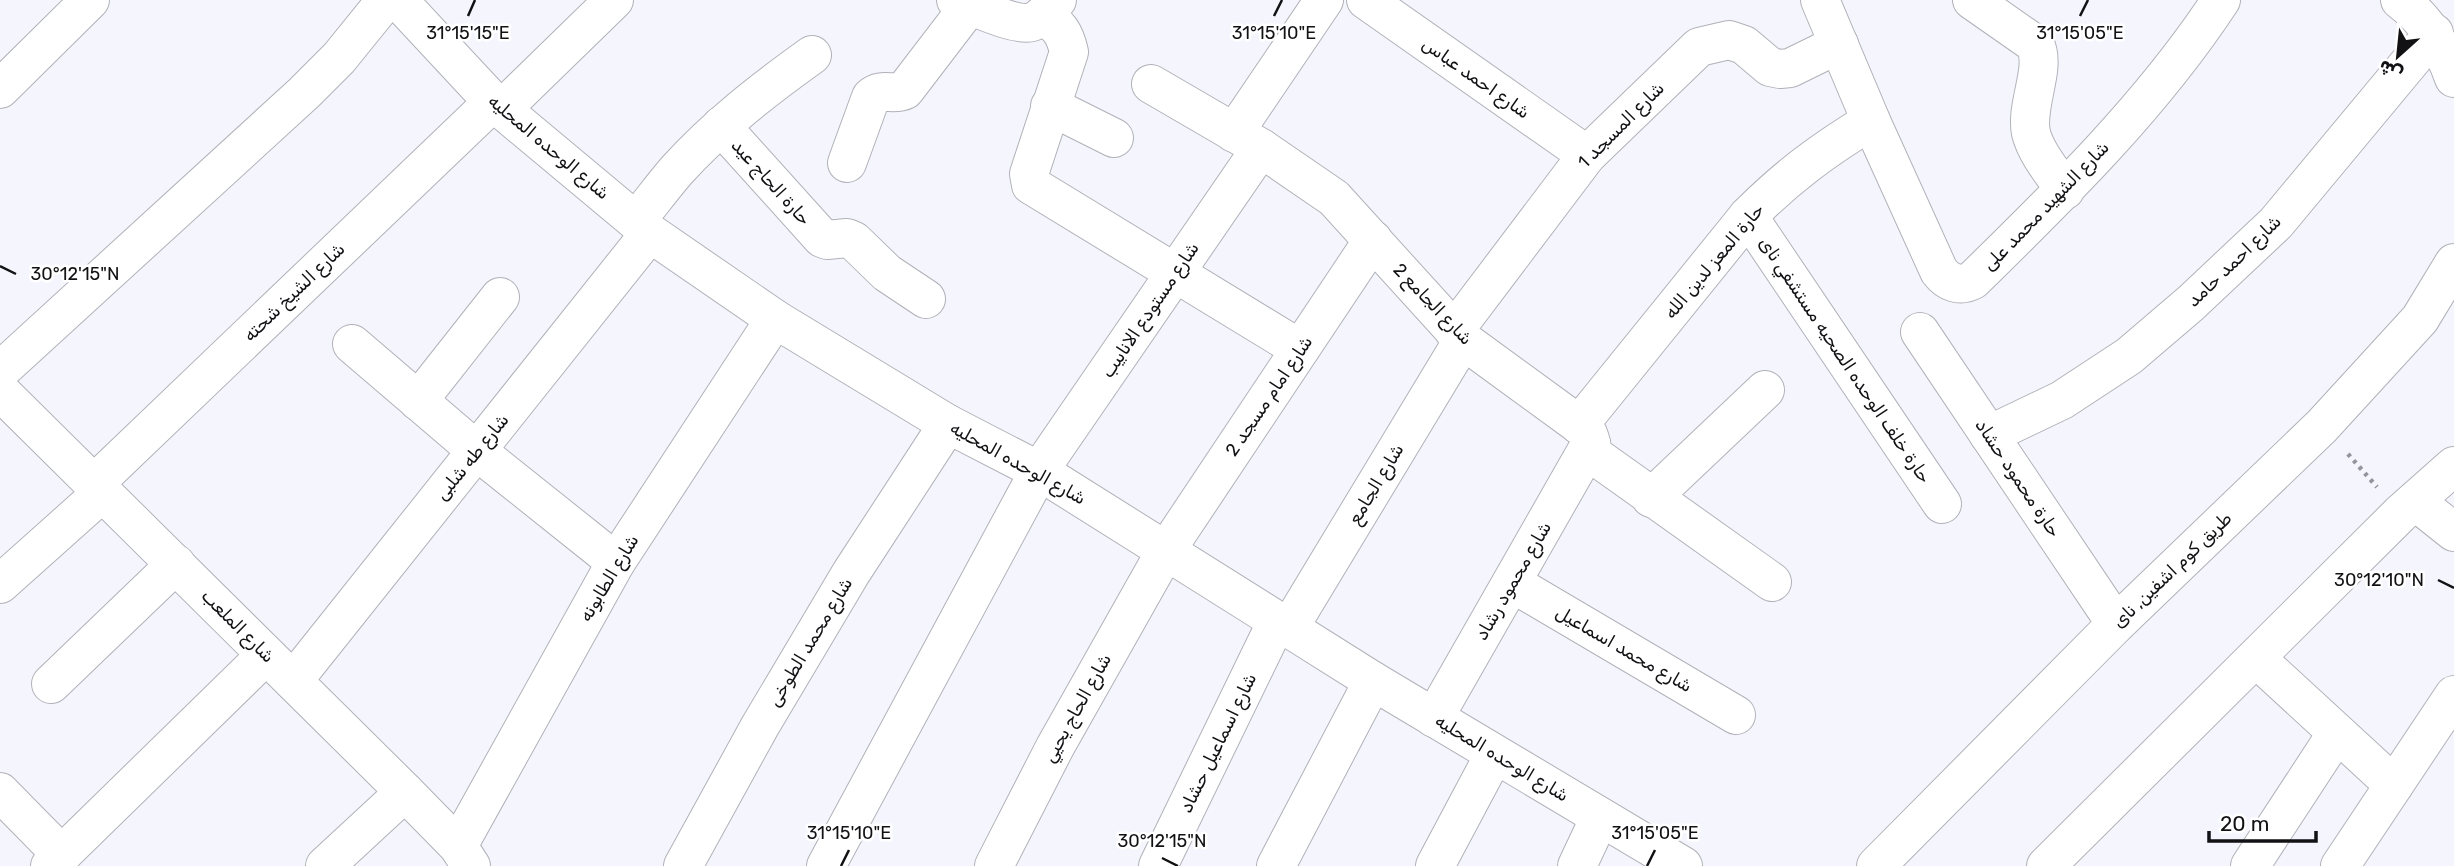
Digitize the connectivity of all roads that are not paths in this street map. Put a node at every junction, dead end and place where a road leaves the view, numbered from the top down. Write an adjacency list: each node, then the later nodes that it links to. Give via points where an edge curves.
1 (90, 0): 17 (street)
2 (614, 0): 18 (street, شارع الشيخ شحته)
3 (1324, 0): 23 (street)
4 (1366, 0): 24 (street, شارع احمد عباس)
5 (1820, 0): 13 (street, شارع الشهيد محمد على)
6 (1972, 0): 26 (street, via 2031,40 2038,50 2031,133)
7 (2221, 0): 26 (street, شارع الشهيد محمد على, via 2140,107)
8 (2400, 0): 12 (street)
9 (963, 2): 11 (street, via 1018,23 1031,23); 25 (street, via 905,90 871,97)
10 (376, 5): 18 (street, شارع الوحده المحليه); 39 (street, via 339,58 304,93)
11 (1050, 8): 19 (street, via 1069,52)
12 (2434, 33): 15 (street); 45 (street, شارع احمد حامد, via 2276,223 2191,303 2129,356 2062,400)
13 (1839, 44): 20 (street, شارع الشهيد محمد على); 24 (street, شارع المسجد 1, via 1780,69 1729,40 1699,47)
14 (812, 55): 21 (street, شارع طه شلبى)
15 (2454, 78)
16 (1151, 84): 23 (street, شارع الجامع 2)
17 (0, 89)
18 (497, 106): 28 (street, شارع الوحده المحليه); 49 (street, شارع الشيخ شحته)
19 (1050, 106): 22 (street); 31 (street, via 1029,174 1031,185)
20 (1871, 121): 26 (street, شارع الشهيد محمد على, via 1939,271 1958,284 1973,280); 27 (street, حارة المعز لدين الله, via 1820,152)
21 (721, 126): 28 (street, شارع طه شلبى, via 676,171); 33 (street, حارة الحاج عيد, via 822,238 854,241 887,273)
22 (1114, 138)
23 (1247, 140): 29 (street, شارع الجامع 2, via 1334,198); 31 (street, شارع مستودع الانابيب)
24 (1587, 155): 36 (street, شارع المسجد 1)
25 (847, 163)
26 (2065, 190)
27 (1748, 216): 44 (street, حارة المعز لدين الله); 51 (street, حارة خلف الوحده الصحيه مستشفي ناى)
28 (643, 227): 34 (street, شارع الوحده المحليه); 46 (street, شارع طه شلبى)
29 (1373, 240): 36 (street, شارع الجامع 2); 38 (street, شارع امام مسجد 2)
30 (2454, 263): 61 (street, طريق كوم اشفين, ناى, via 2420,319 2322,426)
31 (1175, 274): 38 (street); 48 (street, شارع مستودع الانابيب)
32 (500, 297): 42 (street)
33 (926, 299)
34 (775, 319): 43 (street, شارع الوحده المحليه); 55 (street, شارع الطابونه)
35 (1920, 332): 45 (street, حارة محمود حشاد)
36 (1458, 335): 44 (street, شارع الجامع 2); 60 (street, شارع الجامع)
37 (352, 344): 42 (street)
38 (1300, 349): 54 (street, شارع امام مسجد 2)
39 (0, 371)
40 (1765, 390): 50 (street)
41 (0, 391): 49 (street, شارع الملعب)
42 (418, 401): 46 (street)
43 (948, 424): 48 (street, شارع الوحده المحليه); 78 (street, شارع محمد الطوخى, via 851,573)
44 (1585, 434): 50 (street, شارع الجامع 2, via 1595,456); 58 (street, شارع محمود رشاد)
45 (1990, 435): 61 (street, حارة محمود حشاد)
46 (477, 451): 55 (street); 63 (street, شارع طه شلبى)
47 (2454, 466): 52 (street)
48 (1039, 471): 54 (street, شارع الوحده المحليه); 79 (street, شارع مستودع الانابيب)
49 (99, 487): 56 (street, شارع الملعب); 59 (street, شارع الشيخ شحته)
50 (1651, 498): 57 (street, شارع الجامع 2)
51 (1942, 504)
52 (2408, 507): 53 (street); 62 (street)
53 (2454, 532)
54 (1165, 552): 60 (street, شارع الوحده المحليه); 80 (street, شارع الحاج يحيي)
55 (616, 562): 75 (street, شارع الطابونه)
56 (176, 564): 63 (street, شارع الملعب); 65 (street)
57 (1772, 582)
58 (1512, 583): 67 (street, شارع محمد اسماعيل); 68 (street, شارع محمود رشاد)
59 (0, 584)
60 (1283, 624): 64 (street, شارع الوحده المحليه); 81 (street, شارع اسماعيل حشاد)
61 (2116, 624): 86 (street, طريق كوم اشفين, ناى)
62 (2256, 658): 69 (street); 87 (street)
63 (279, 668): 73 (street, شارع الملعب); 76 (street, شارع طه شلبى)
64 (1373, 681): 68 (street, شارع الوحده المحليه); 82 (street)
65 (51, 684)
66 (2454, 695): 71 (street)
67 (1736, 715)
68 (1434, 718): 70 (street, شارع الوحده المحليه)
69 (2337, 733): 71 (street); 88 (street)
70 (1494, 755): 74 (street, شارع الوحده المحليه); 83 (street)
71 (2394, 785): 89 (street)
72 (0, 792): 76 (street)
73 (405, 792): 75 (street, شارع الملعب); 77 (street)
74 (1600, 817): 84 (street); 85 (street, شارع الوحده المحليه)
75 (464, 856)
76 (56, 860)
77 (325, 866)
78 (683, 866)
79 (825, 866)
80 (994, 866)
81 (1158, 866)
82 (1276, 866)
83 (1435, 866)
84 (1577, 866)
85 (1683, 866)
86 (1876, 866)
87 (2046, 866)
88 (2250, 866)
89 (2340, 866)

